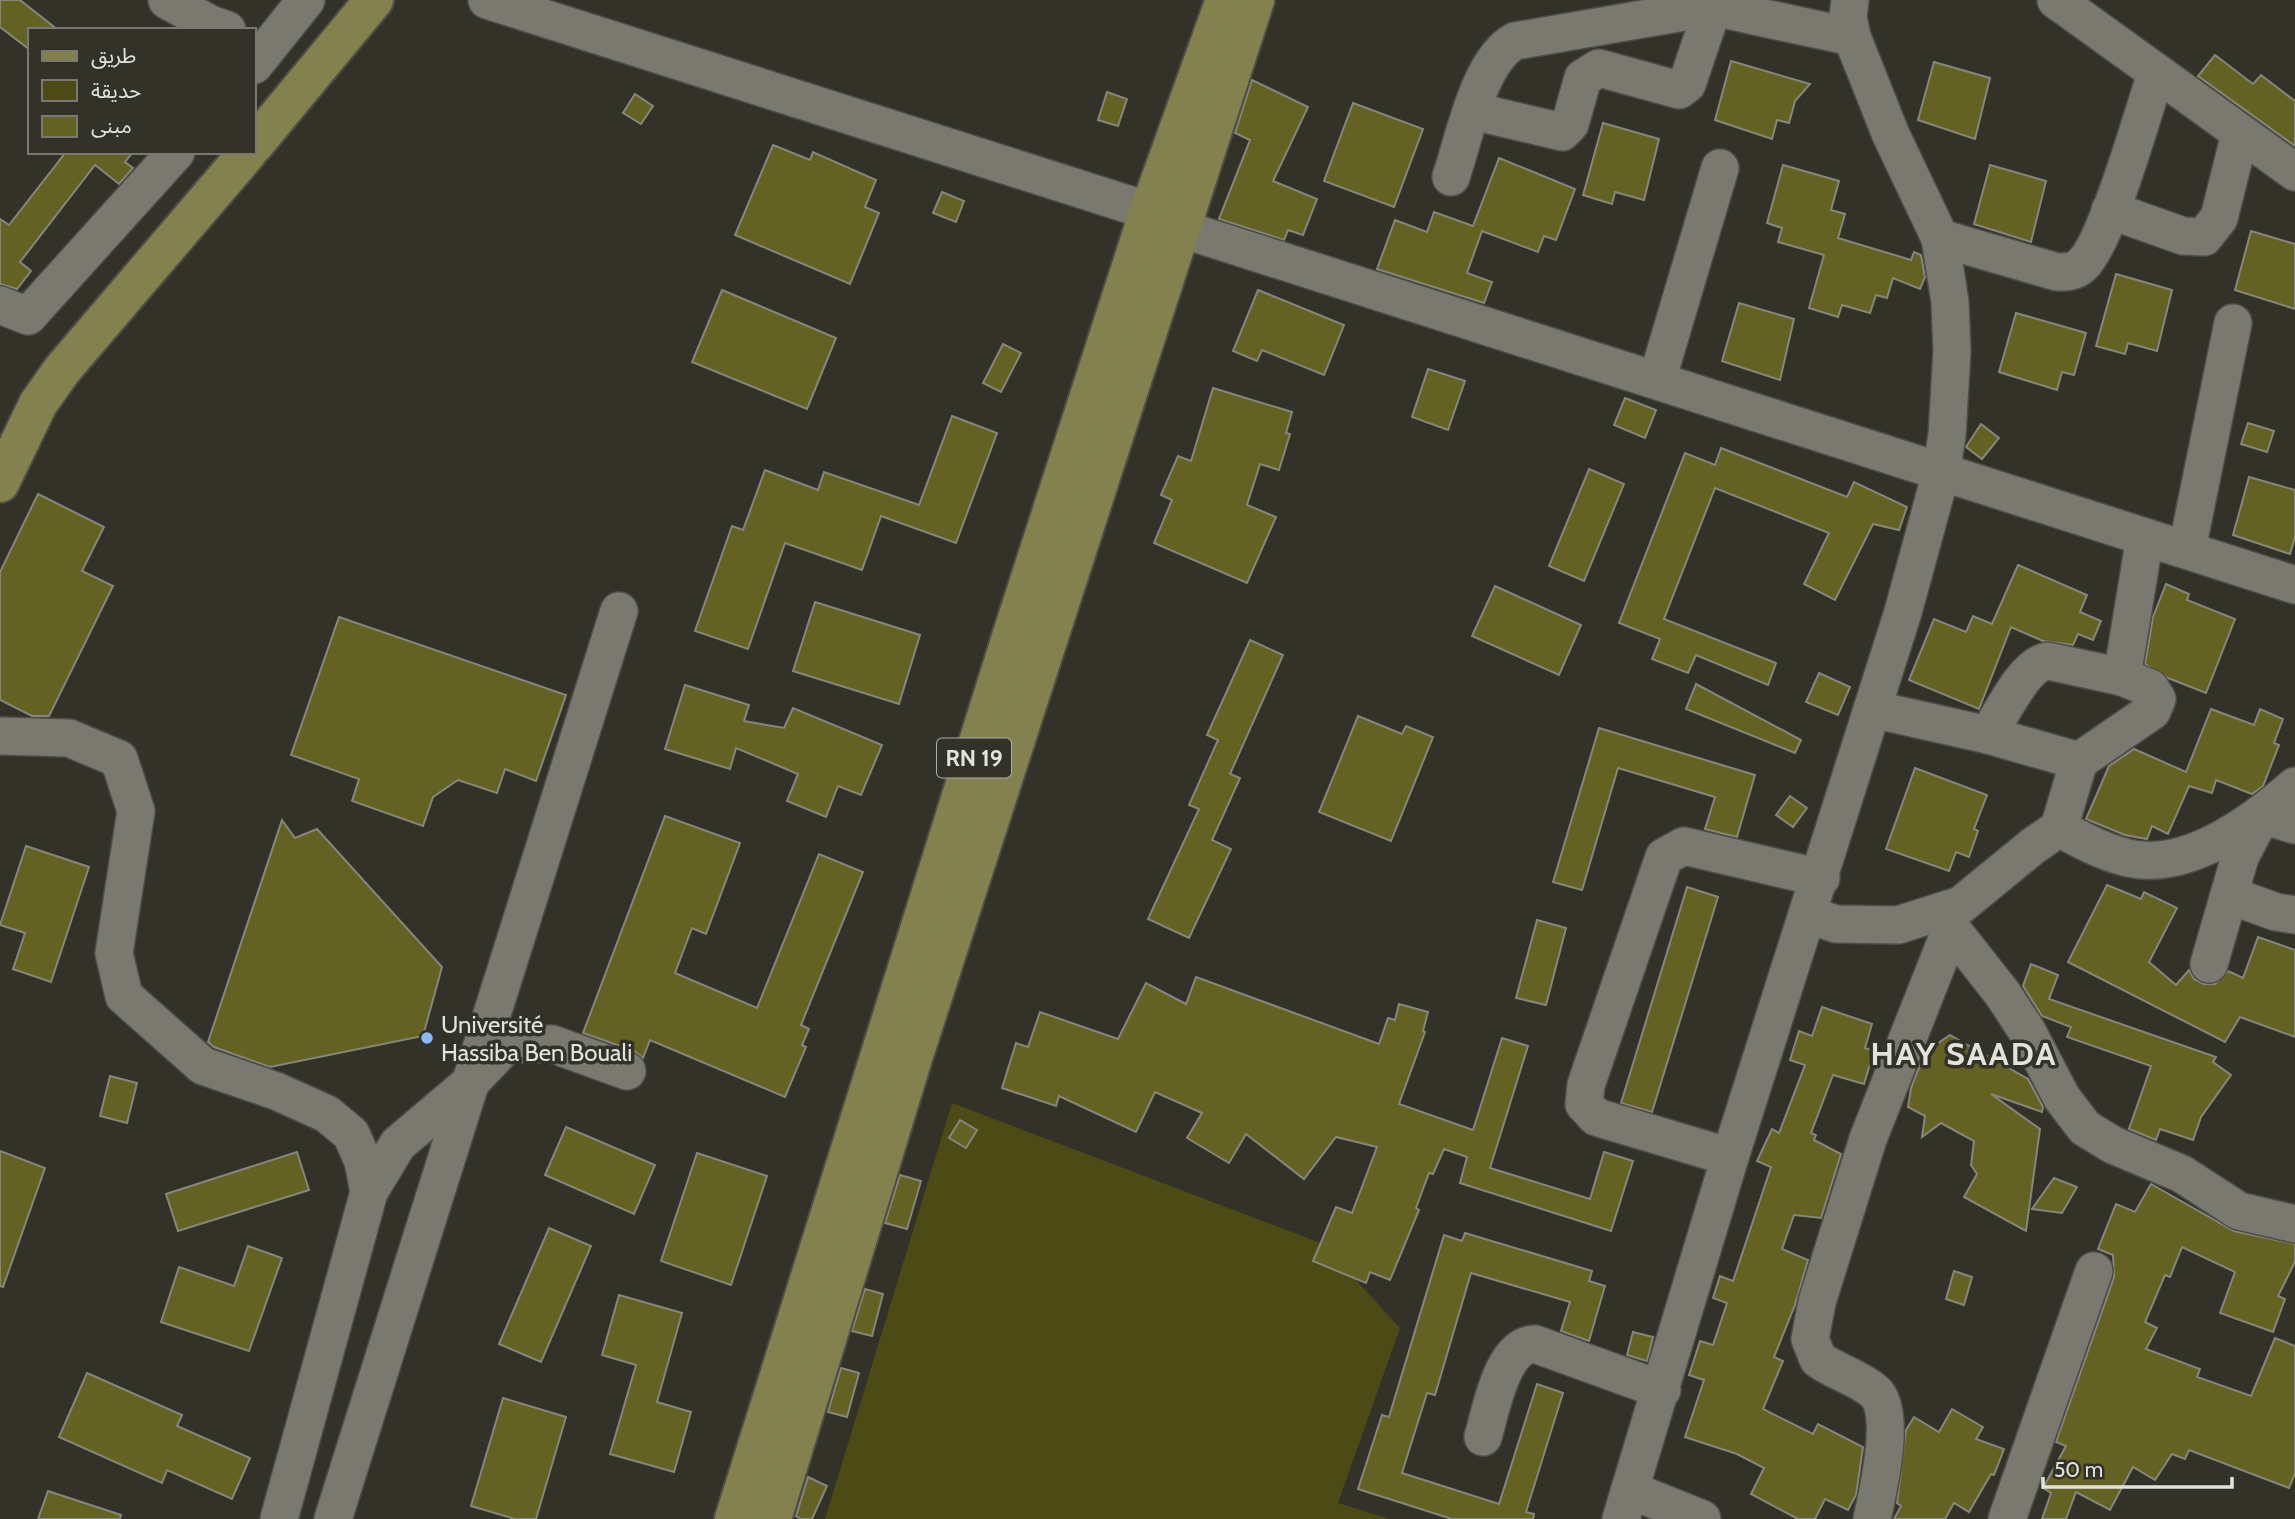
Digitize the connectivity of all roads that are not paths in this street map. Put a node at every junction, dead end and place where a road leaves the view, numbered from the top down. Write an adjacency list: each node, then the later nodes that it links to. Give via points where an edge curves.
1 (167, 0): 10 (street)
2 (306, 0): 12 (street)
3 (374, 0): 13 (main road)
4 (487, 0): 24 (street)
5 (1225, 0): 24 (main road, RN 19)
6 (1255, 0): 24 (main road, RN 19)
7 (1850, 0): 11 (street)
8 (2056, 0): 14 (street)
9 (1713, 7): 11 (street); 15 (street, via 1515,41 1495,57); 15 (street, via 1687,84 1679,90 1600,68 1583,78 1570,124 1562,132)
10 (221, 28)
11 (1852, 37): 25 (street, via 1891,135)
12 (260, 49): 13 (street)
13 (317, 68): 17 (main road)
14 (2156, 74): 16 (street); 23 (street)
15 (1473, 111): 22 (street)
16 (2240, 134): 21 (street); 23 (street, via 2219,218 2204,237 2183,236)
17 (256, 143)
18 (174, 154): 26 (street, via 28,316)
19 (246, 154): 30 (main road, via 62,370 38,404)
20 (1720, 168): 28 (street)
21 (2295, 172)
22 (1451, 177)
23 (2110, 210): 25 (street, via 2087,259 2072,272 2057,272)
24 (1164, 219): 28 (street); 62 (main road, RN 19, via 1013,631); 63 (main road, RN 19)
25 (1940, 238): 29 (street, via 1952,351)
26 (0, 305)
27 (2234, 323): 32 (street)
28 (1657, 380): 29 (street)
29 (1941, 473): 31 (street); 36 (street)
30 (0, 483)
31 (2145, 537): 32 (street); 35 (street)
32 (2187, 549): 33 (street)
33 (2295, 585)
34 (619, 611): 50 (street)
35 (2122, 677): 37 (street, via 2048,661 2038,663); 39 (street, via 2150,688 2157,699 2155,706)
36 (1872, 709): 37 (street); 43 (street)
37 (1988, 735): 39 (street)
38 (0, 736): 52 (street, via 69,738 119,759 136,811 114,953 124,996 203,1066 327,1114 351,1134)
39 (2079, 761): 42 (street)
40 (2295, 786): 41 (street)
41 (2278, 820): 42 (street, via 2165,860 2130,859); 44 (street, via 2240,857)
42 (2059, 828): 47 (street)
43 (1821, 878): 45 (street); 51 (street, via 1684,846 1664,857 1586,1085 1584,1104 1596,1117)
44 (2229, 895): 46 (street); 48 (street)
45 (1809, 915): 47 (street, via 1836,924); 51 (street)
46 (2295, 915)
47 (1945, 921): 53 (street, via 2002,993 2062,1098 2085,1128 2182,1174 2239,1211); 65 (street, via 1868,1139 1817,1302 1810,1339 1818,1359 1863,1383 1884,1404 1880,1480)
48 (2208, 964)
49 (627, 1071): 50 (street, via 552,1044 507,1044)
50 (470, 1083): 52 (street, via 398,1144); 58 (street)
51 (1730, 1157): 55 (street)
52 (369, 1192): 57 (street)
53 (2295, 1224)
54 (2094, 1271): 66 (street)
55 (1662, 1390): 56 (street, via 1525,1344 1511,1355); 59 (street)
56 (1483, 1437)
57 (294, 1465): 58 (street); 60 (street)
58 (345, 1480): 61 (street)
59 (1625, 1504): 64 (street)
60 (279, 1519)
61 (333, 1519)
62 (734, 1519)
63 (772, 1519)
64 (1702, 1519)
65 (1872, 1519)
66 (2007, 1519)

